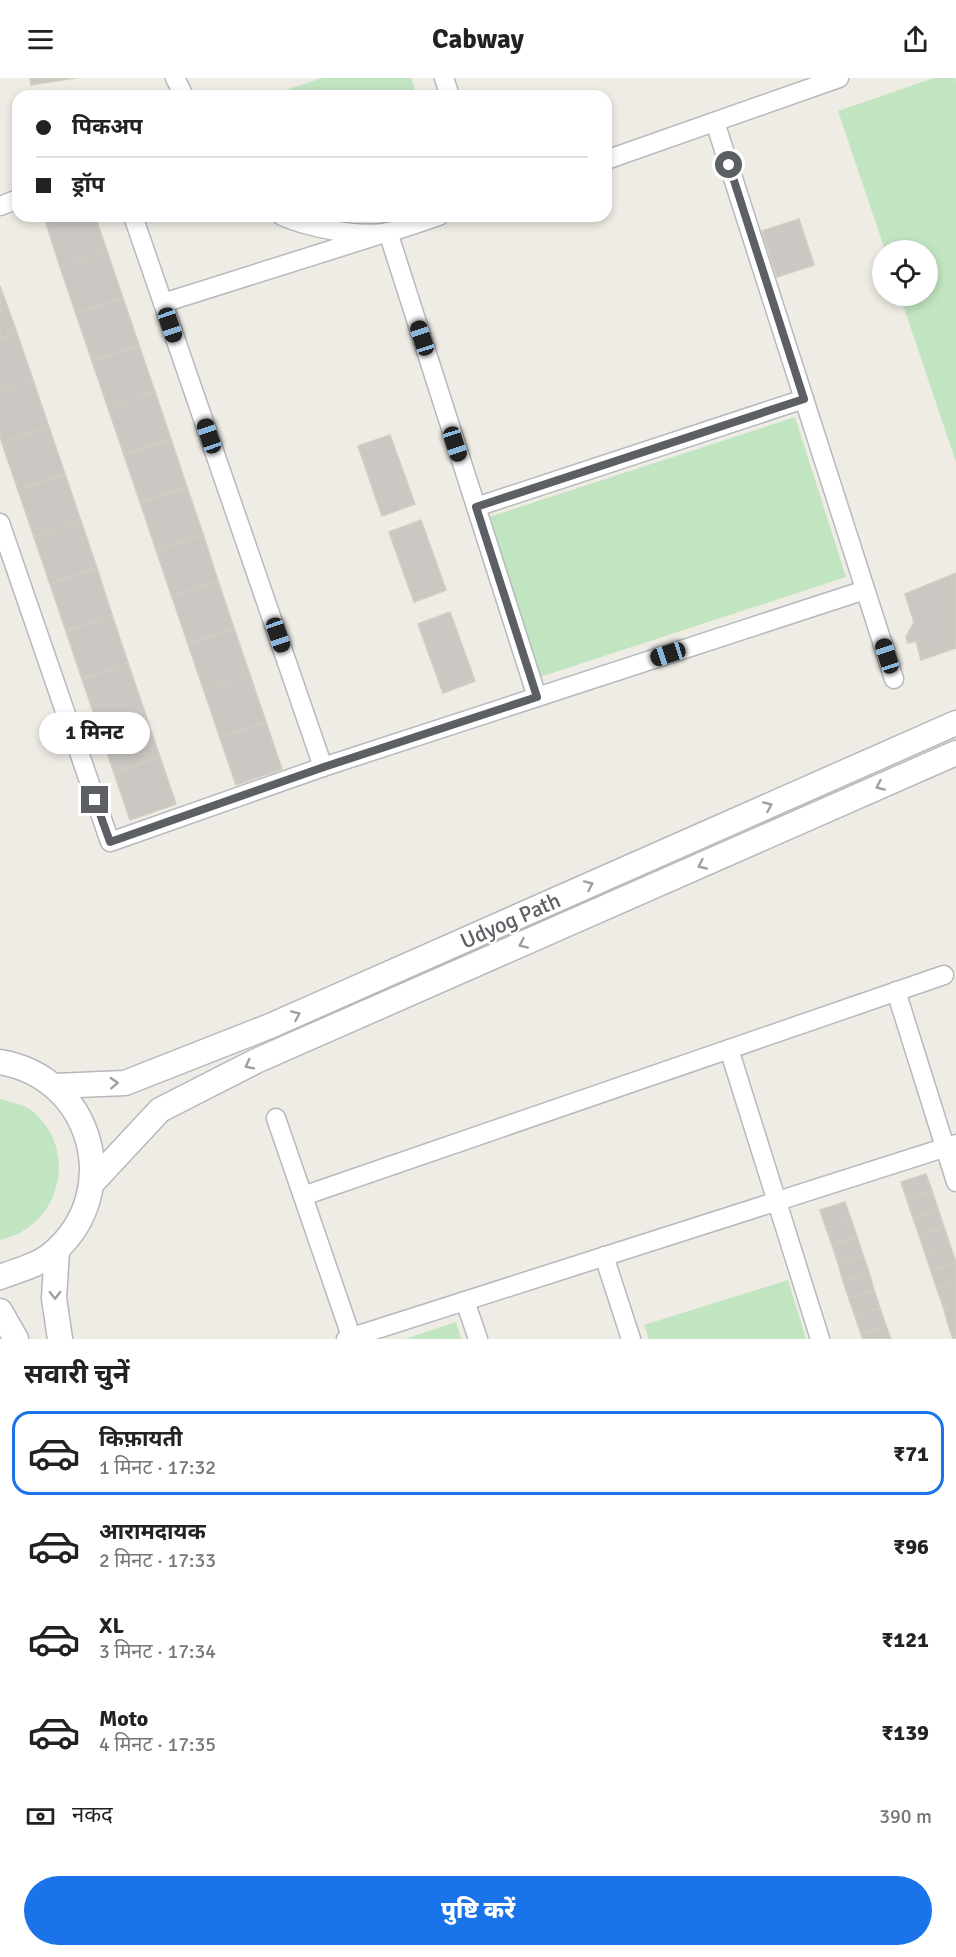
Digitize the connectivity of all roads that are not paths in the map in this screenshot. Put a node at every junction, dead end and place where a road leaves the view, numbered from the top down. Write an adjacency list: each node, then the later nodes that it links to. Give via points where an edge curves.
1 (839, 78): 2 (street)
2 (716, 122): 3 (street); 9 (street)
3 (612, 158)
4 (135, 222): 8 (street)
5 (296, 222): 7 (street, via 340,232)
6 (420, 222): 7 (street)
7 (388, 232): 8 (street); 10 (street)
8 (163, 303): 17 (street)
9 (804, 399): 10 (street); 12 (street)
10 (476, 507): 14 (street)
11 (0, 523): 17 (street, via 110,842)
12 (865, 590): 13 (street); 14 (street)
13 (894, 679)
14 (537, 697): 17 (street)
15 (956, 723): 22 (main road, Udyog Path, one-way to 15, via 125,1083 270,1026)
16 (956, 753): 26 (main road, Udyog Path, one-way to 26, via 256,1061 160,1110)
17 (324, 767)
18 (944, 975): 19 (street)
19 (896, 991): 20 (street); 24 (street)
20 (729, 1049): 27 (street); 28 (street)
21 (2, 1060): 22 (main road, via 37,1073)
22 (55, 1086): 26 (main road, via 79,1116 90,1145)
23 (276, 1118): 27 (street)
24 (951, 1146): 25 (street); 28 (street)
25 (956, 1182)
26 (92, 1183): 29 (main road, via 77,1226)
27 (303, 1196): 34 (street)
28 (777, 1202): 30 (street); 39 (street)
29 (57, 1251): 31 (main road, via 44,1261); 36 (main road, one-way to 36, via 54,1298)
30 (604, 1256): 32 (street); 38 (street)
31 (0, 1277)
32 (465, 1301): 34 (street); 37 (street)
33 (0, 1311): 35 (main road)
34 (350, 1338)
35 (16, 1339)
36 (60, 1339)
37 (478, 1339)
38 (631, 1339)
39 (820, 1339)

